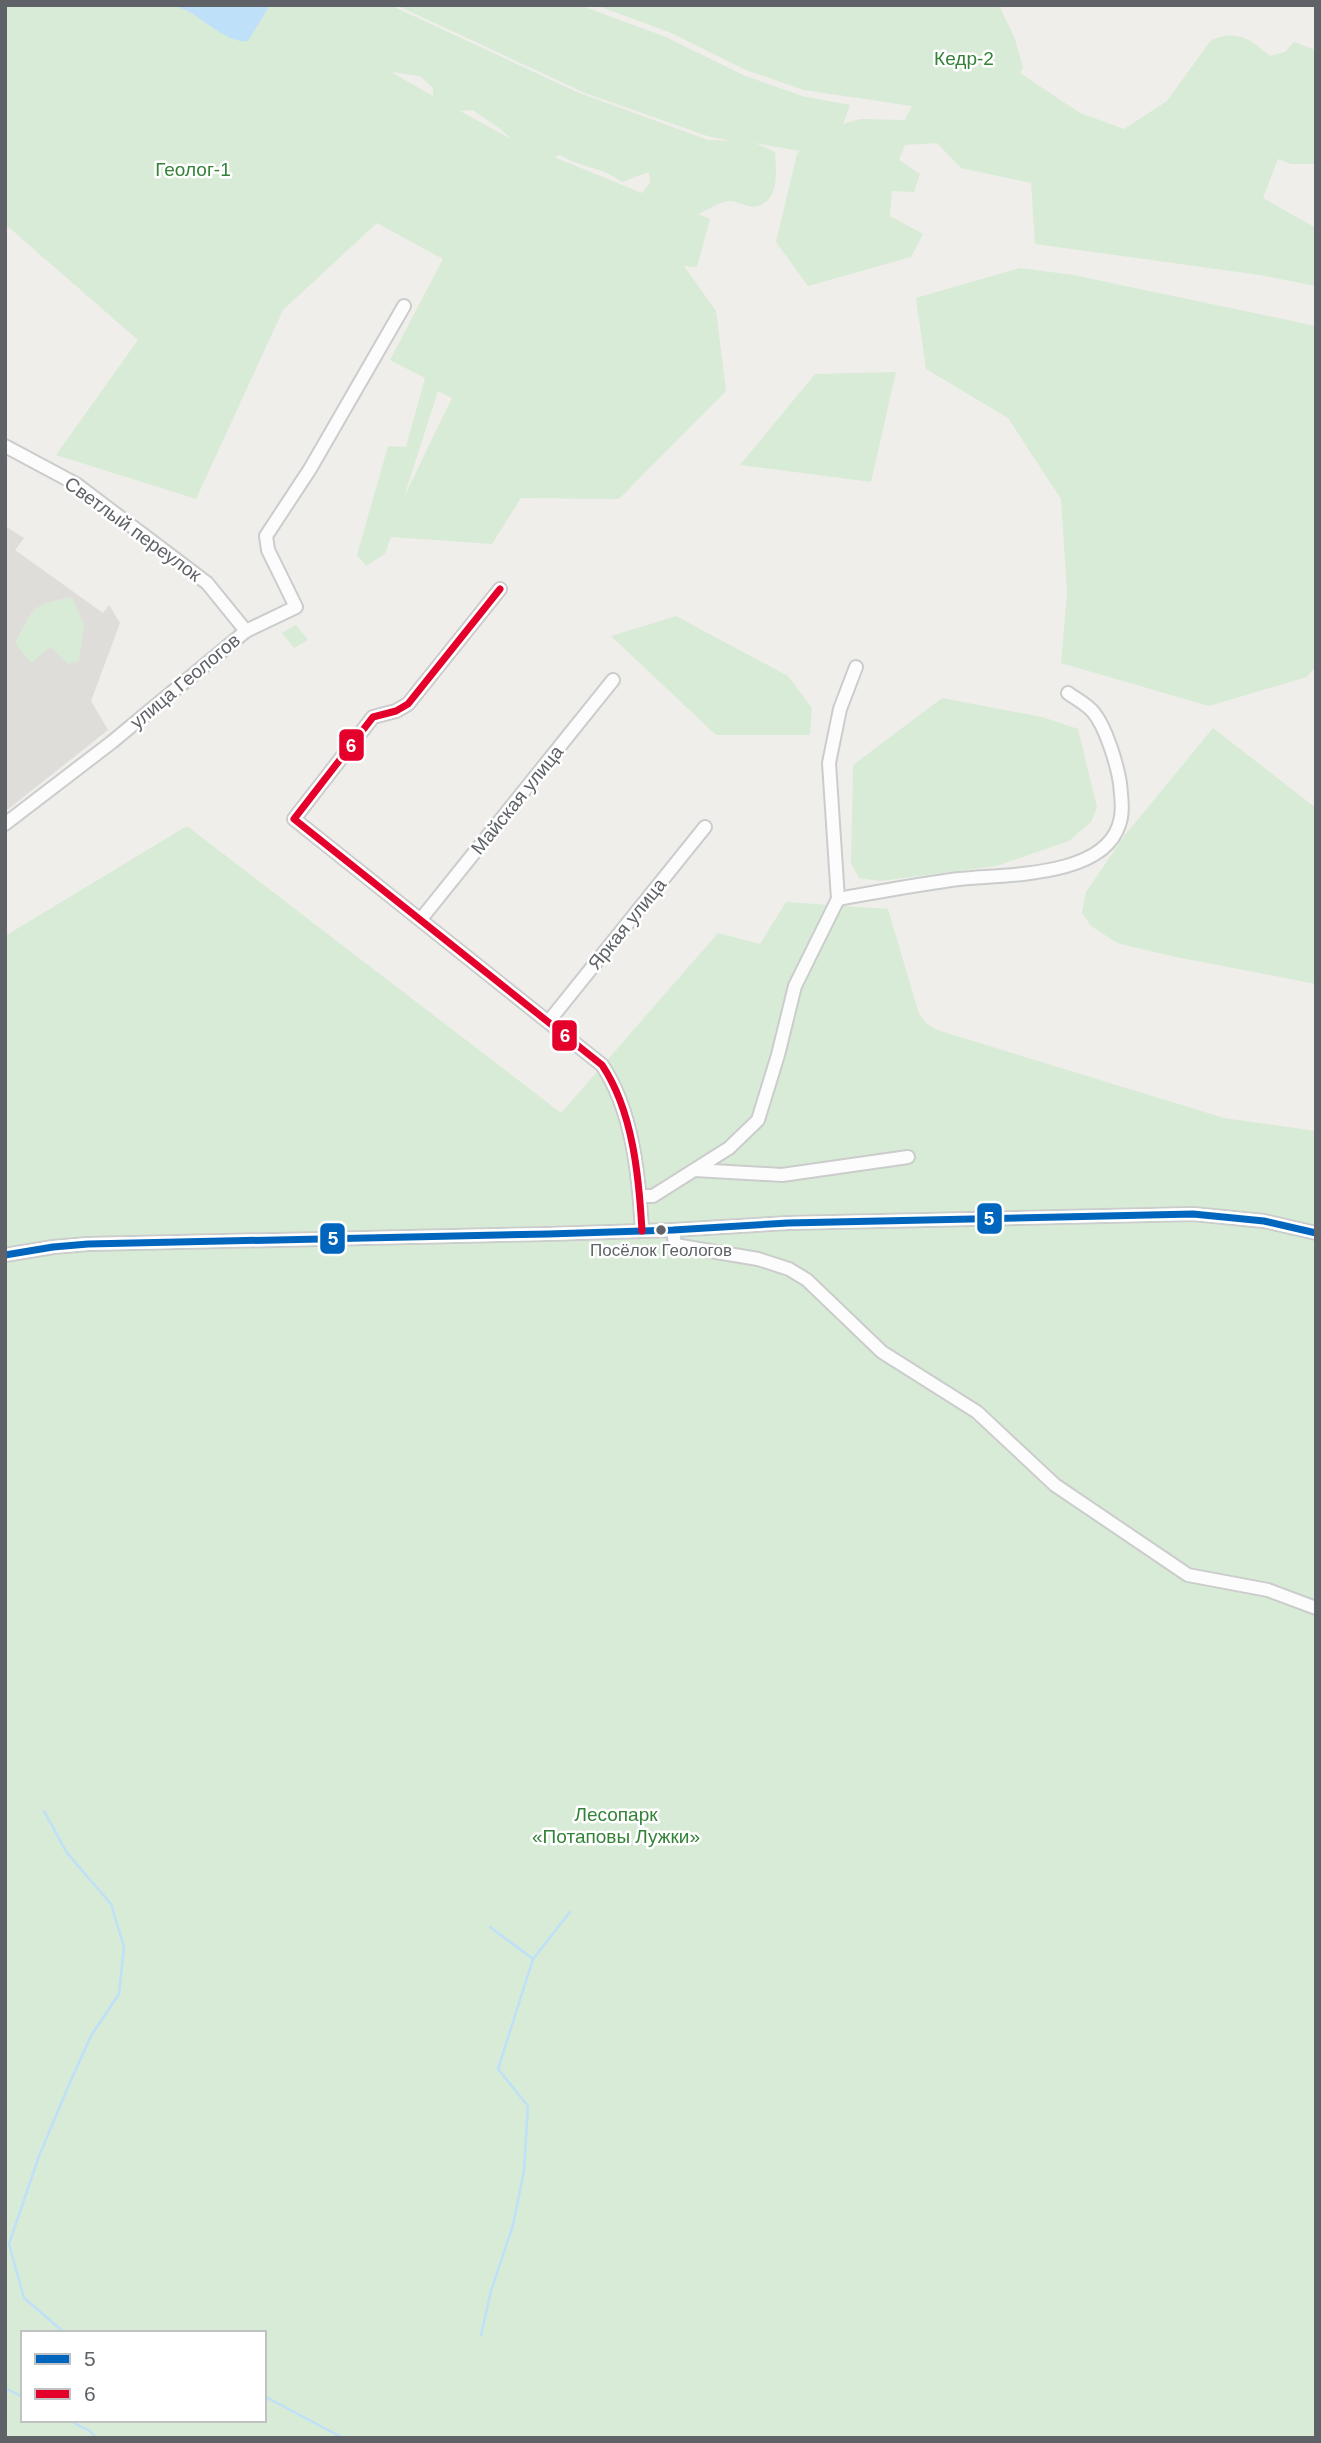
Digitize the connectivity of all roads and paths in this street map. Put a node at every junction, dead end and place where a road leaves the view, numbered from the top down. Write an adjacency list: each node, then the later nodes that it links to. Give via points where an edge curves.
1 (404, 306): 4 (street, улица Геологов, via 310,470 266,536 268,550 296,607)
2 (5, 446): 4 (street, Светлый переулок, via 76,484 196,574)
3 (500, 589): 11 (street, via 408,704 373,717 294,819)
4 (246, 631): 8 (street, улица Геологов)
5 (856, 667): 10 (street, via 840,709 829,763)
6 (613, 680): 11 (street, Майская улица)
7 (1069, 693): 10 (street, via 1094,712 1119,778 1122,808 1118,828 1104,846 1082,862 1057,869 957,879)
8 (5, 824)
9 (705, 827): 12 (street, Яркая улица)
10 (838, 899): 14 (street, via 795,986 758,1120 729,1148)
11 (421, 919): 12 (street)
12 (549, 1021): 15 (street, via 602,1065 615,1084 639,1173)
13 (908, 1157): 14 (street, via 782,1175)
14 (695, 1170): 15 (street, via 653,1196)
15 (640, 1196): 17 (street)
16 (673, 1230): 17 (street); 18 (street, via 1193,1213); 20 (street, via 675,1245 773,1262 807,1280 882,1352 977,1412 1055,1485 1188,1575 1268,1590)
17 (642, 1231): 19 (street, via 88,1244)
18 (1316, 1233)
19 (5, 1255)
20 (1316, 1608)

